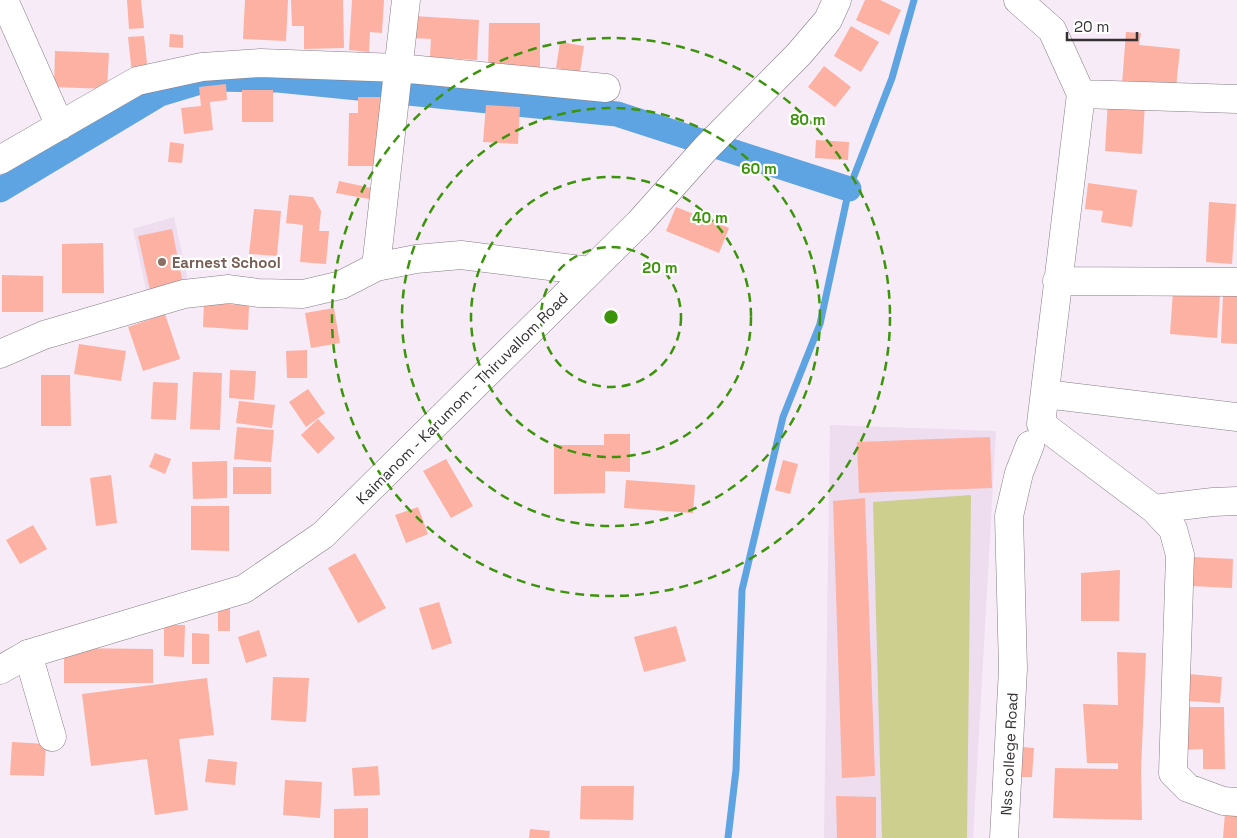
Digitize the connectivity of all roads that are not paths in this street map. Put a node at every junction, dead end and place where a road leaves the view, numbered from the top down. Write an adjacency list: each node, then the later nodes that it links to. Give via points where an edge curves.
1 (4, 0): 9 (street)
2 (406, 0): 5 (street)
3 (837, 0): 12 (street, Kaimanom - Karumom - Thiruvallom Road, via 828,20 799,54)
4 (1018, 0): 7 (street, via 1052,30)
5 (397, 84): 6 (street); 9 (street, via 260,63 202,67 136,81); 11 (street)
6 (606, 88)
7 (1080, 94): 8 (street); 13 (street)
8 (1237, 98)
9 (60, 126): 10 (street)
10 (0, 160)
11 (376, 267): 12 (street, via 461,255); 15 (street, via 341,285 303,294 229,289 184,294 44,335)
12 (590, 271): 21 (street, Kaimanom - Karumom - Thiruvallom Road, via 323,535 260,578 244,588)
13 (1057, 281): 14 (street); 16 (street)
14 (1237, 282)
15 (0, 354)
16 (1045, 394): 17 (street); 20 (street, via 1040,424)
17 (1237, 417)
18 (1030, 444): 25 (street, Nss college Road, via 1009,516 1013,669)
19 (1237, 502): 20 (street)
20 (1154, 510): 24 (street, via 1172,529 1180,555 1173,773 1188,788 1223,802)
21 (28, 654): 22 (street, Kaimanom - Karumom - Thiruvallom Road); 23 (street)
22 (0, 670)
23 (52, 737)
24 (1237, 802)
25 (1004, 838)

